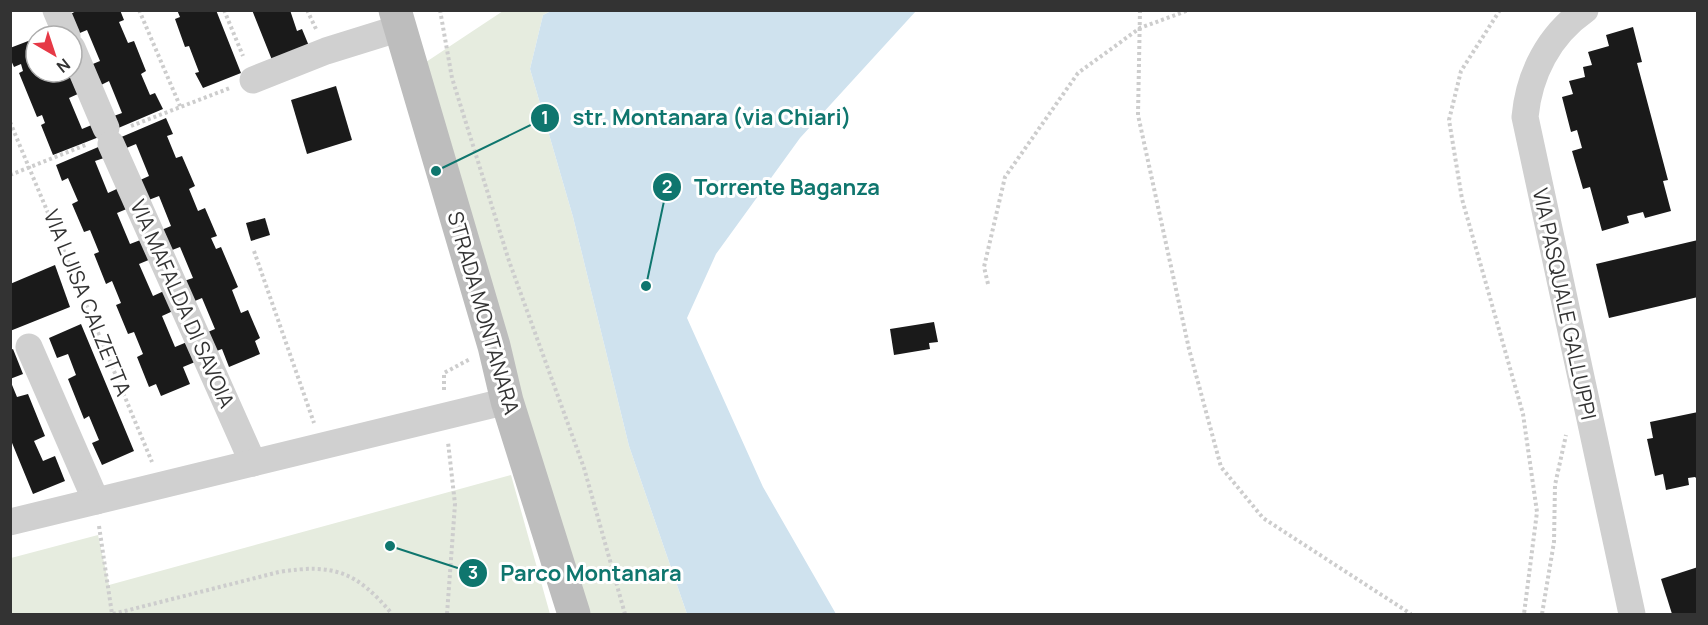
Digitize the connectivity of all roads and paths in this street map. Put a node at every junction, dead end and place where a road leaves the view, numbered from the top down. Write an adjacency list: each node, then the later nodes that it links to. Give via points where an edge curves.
1 (56, 10): 10 (street)
2 (139, 10): 14 (path)
3 (224, 10): 13 (path)
4 (440, 10): 29 (path, via 455,89 509,261 584,468)
5 (1140, 10): 11 (path)
6 (1189, 10): 11 (path)
7 (1500, 10): 31 (path, via 1461,71 1449,120 1462,199 1523,414 1537,512)
8 (1585, 10): 20 (street, VIA PASQUALE GALLUPPI, via 1547,48 1532,84 1525,117)
9 (397, 19): 13 (street); 19 (street, STRADA MONTANARA)
10 (62, 24)
11 (1140, 28): 17 (path, via 1078,73 1005,177 984,267); 30 (path, via 1138,115 1189,349 1221,467 1263,518)
12 (84, 77): 22 (street, VIA MAFALDA DI SAVOIA)
13 (253, 80)
14 (180, 106)
15 (10, 122): 23 (path, VIA LUISA CALZETTA)
16 (254, 251): 21 (path)
17 (988, 284)
18 (29, 347): 24 (street)
19 (507, 401): 21 (street); 28 (street, STRADA MONTANARA)
20 (1588, 416): 32 (path, via 1569,422 1555,485 1554,542); 33 (street, VIA PASQUALE GALLUPPI)
21 (322, 446): 22 (street)
22 (253, 463): 23 (street)
23 (162, 485): 24 (street)
24 (96, 501): 25 (street); 26 (path)
25 (10, 522)
26 (113, 615): 27 (path, via 306,568 336,571 359,580)
27 (392, 615)
28 (574, 615)
29 (625, 615)
30 (1410, 615)
31 (1524, 615)
32 (1542, 615)
33 (1632, 615)

